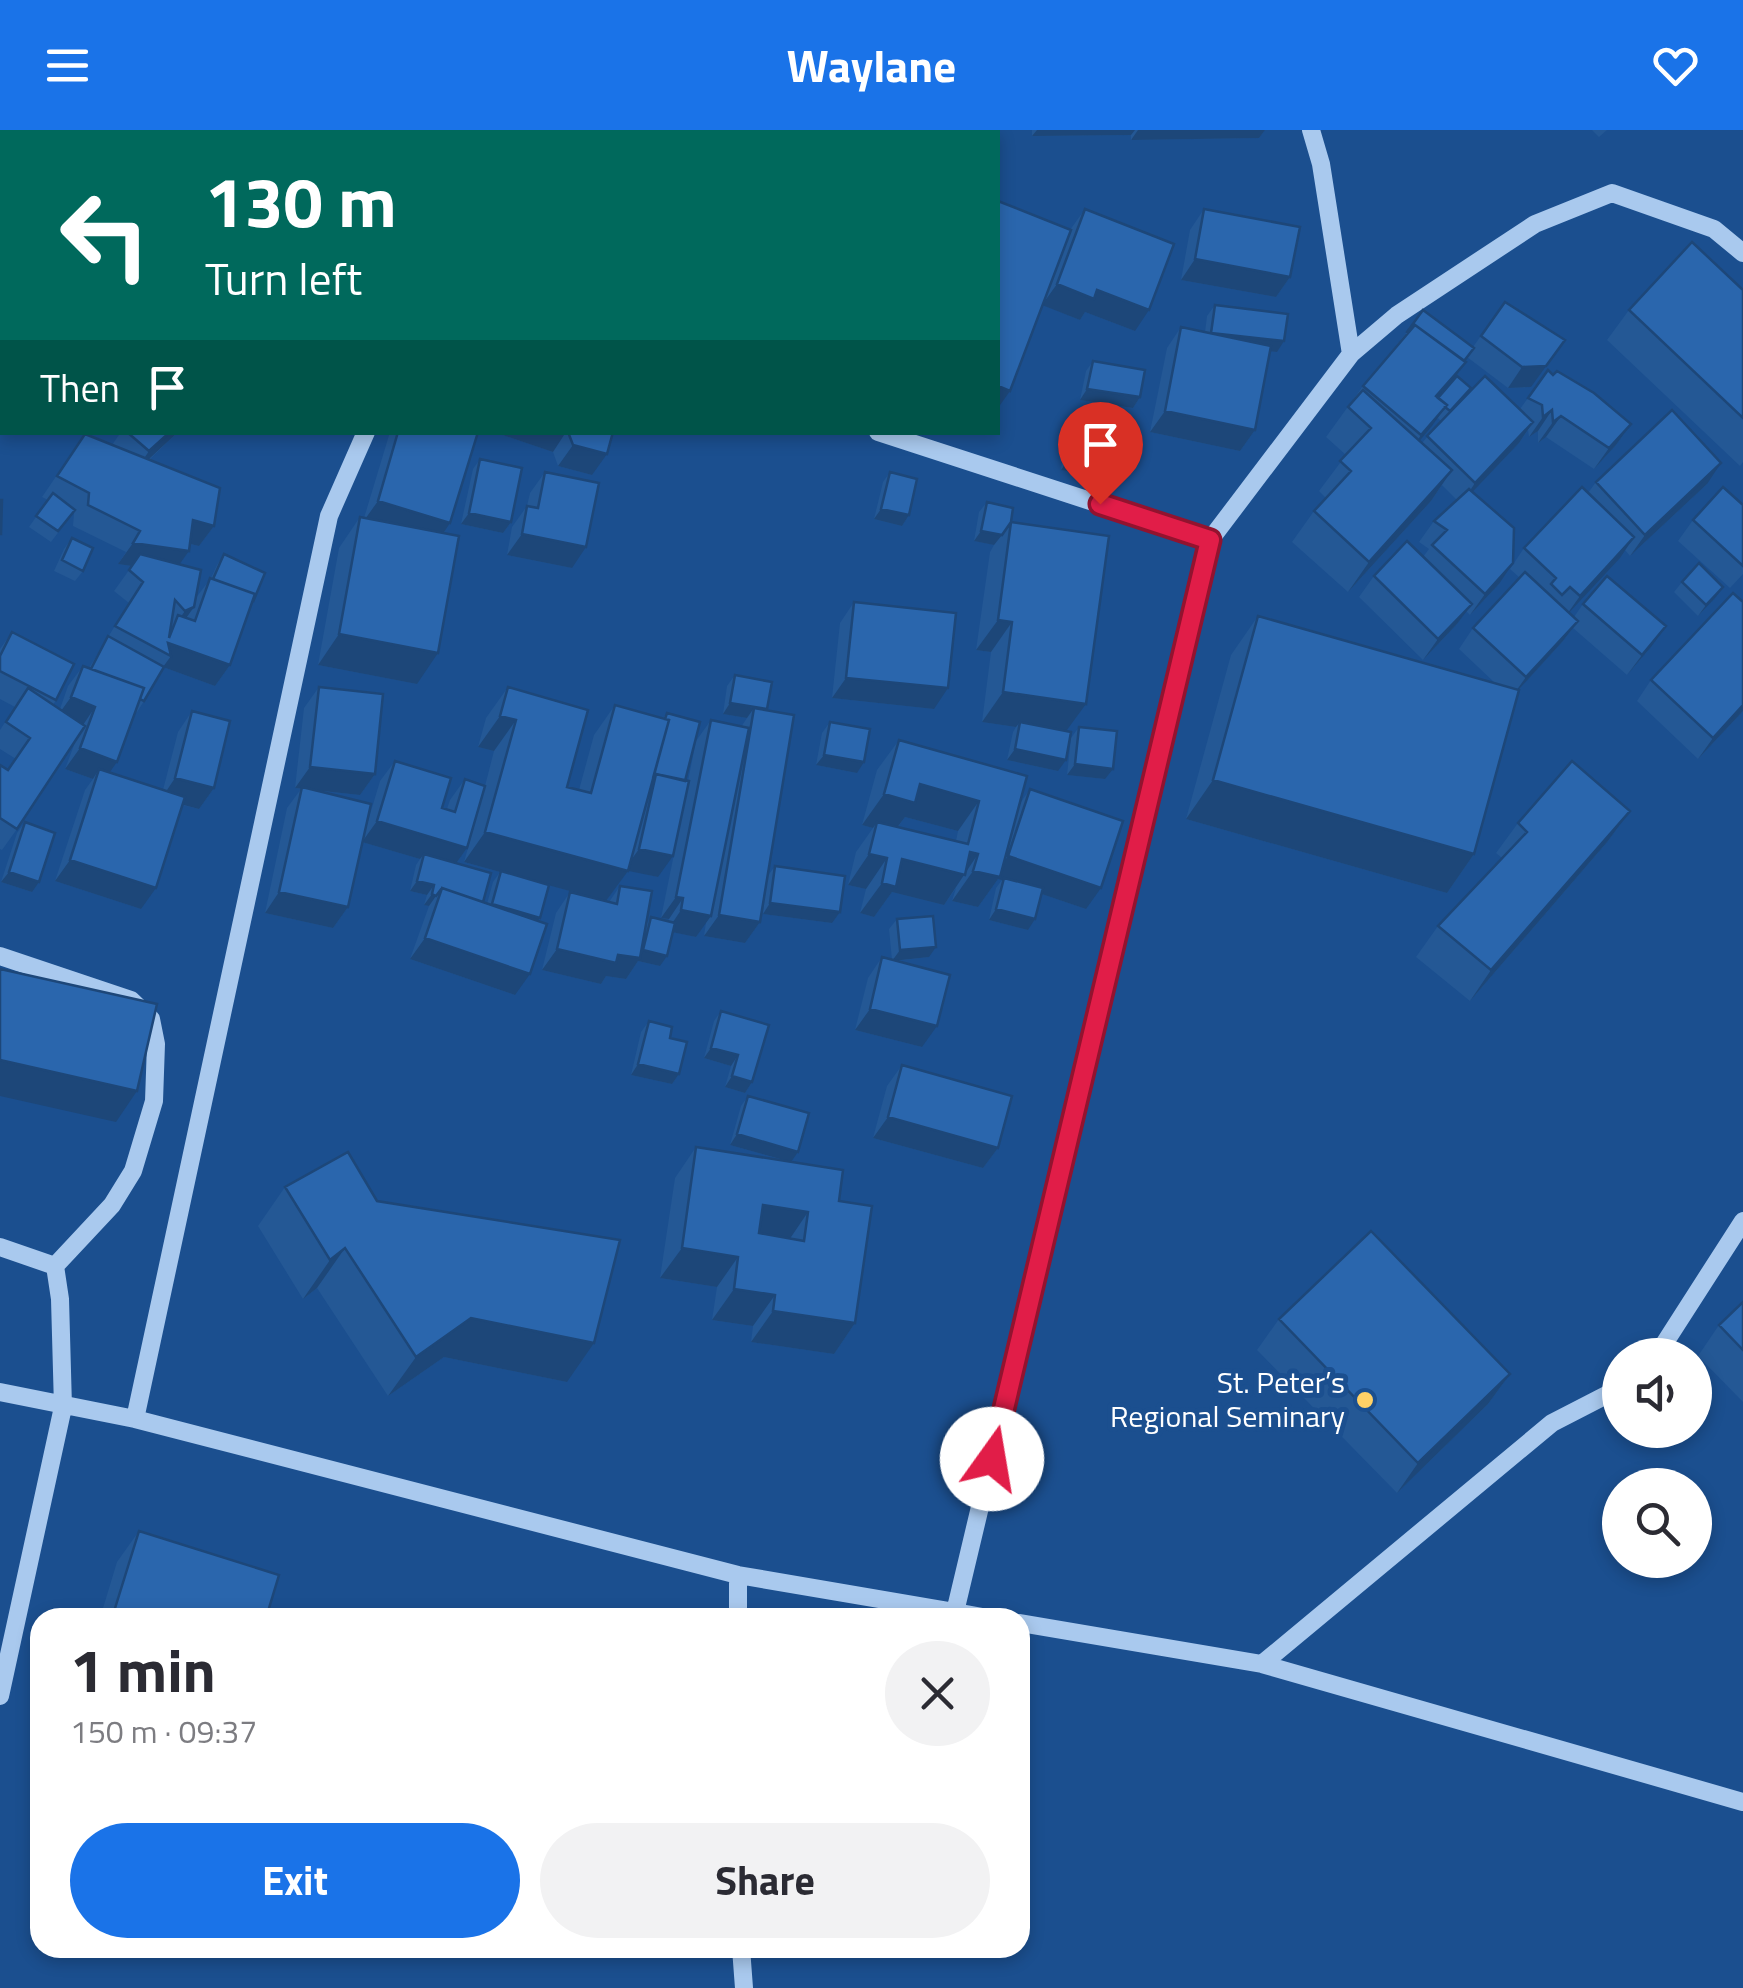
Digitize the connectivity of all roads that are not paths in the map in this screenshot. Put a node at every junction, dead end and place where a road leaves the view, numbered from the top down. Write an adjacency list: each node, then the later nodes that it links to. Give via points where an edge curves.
1 (1311, 130): 3 (street)
2 (1743, 253): 3 (street, via 1714,229 1612,193 1535,224 1397,315)
3 (1351, 354): 6 (street)
4 (365, 435): 15 (street, via 330,516)
5 (887, 435): 6 (street)
6 (1210, 540): 19 (street)
7 (0, 956): 10 (street, via 131,1000 151,1019 156,1044 154,1101 133,1172)
8 (1743, 1221): 11 (street)
9 (0, 1247): 10 (street)
10 (55, 1266): 14 (street)
11 (1668, 1338)
12 (0, 1392): 14 (street)
13 (1602, 1397): 21 (street, via 1552,1423)
14 (63, 1407): 15 (street); 22 (street)
15 (134, 1420): 16 (street)
16 (738, 1575): 17 (street); 18 (street)
17 (738, 1608)
18 (932, 1608)
19 (956, 1608)
20 (1030, 1625): 21 (street)
21 (1262, 1664): 23 (street)
22 (0, 1696)
23 (1743, 1802)
24 (742, 1958): 25 (street)
25 (744, 1988)

